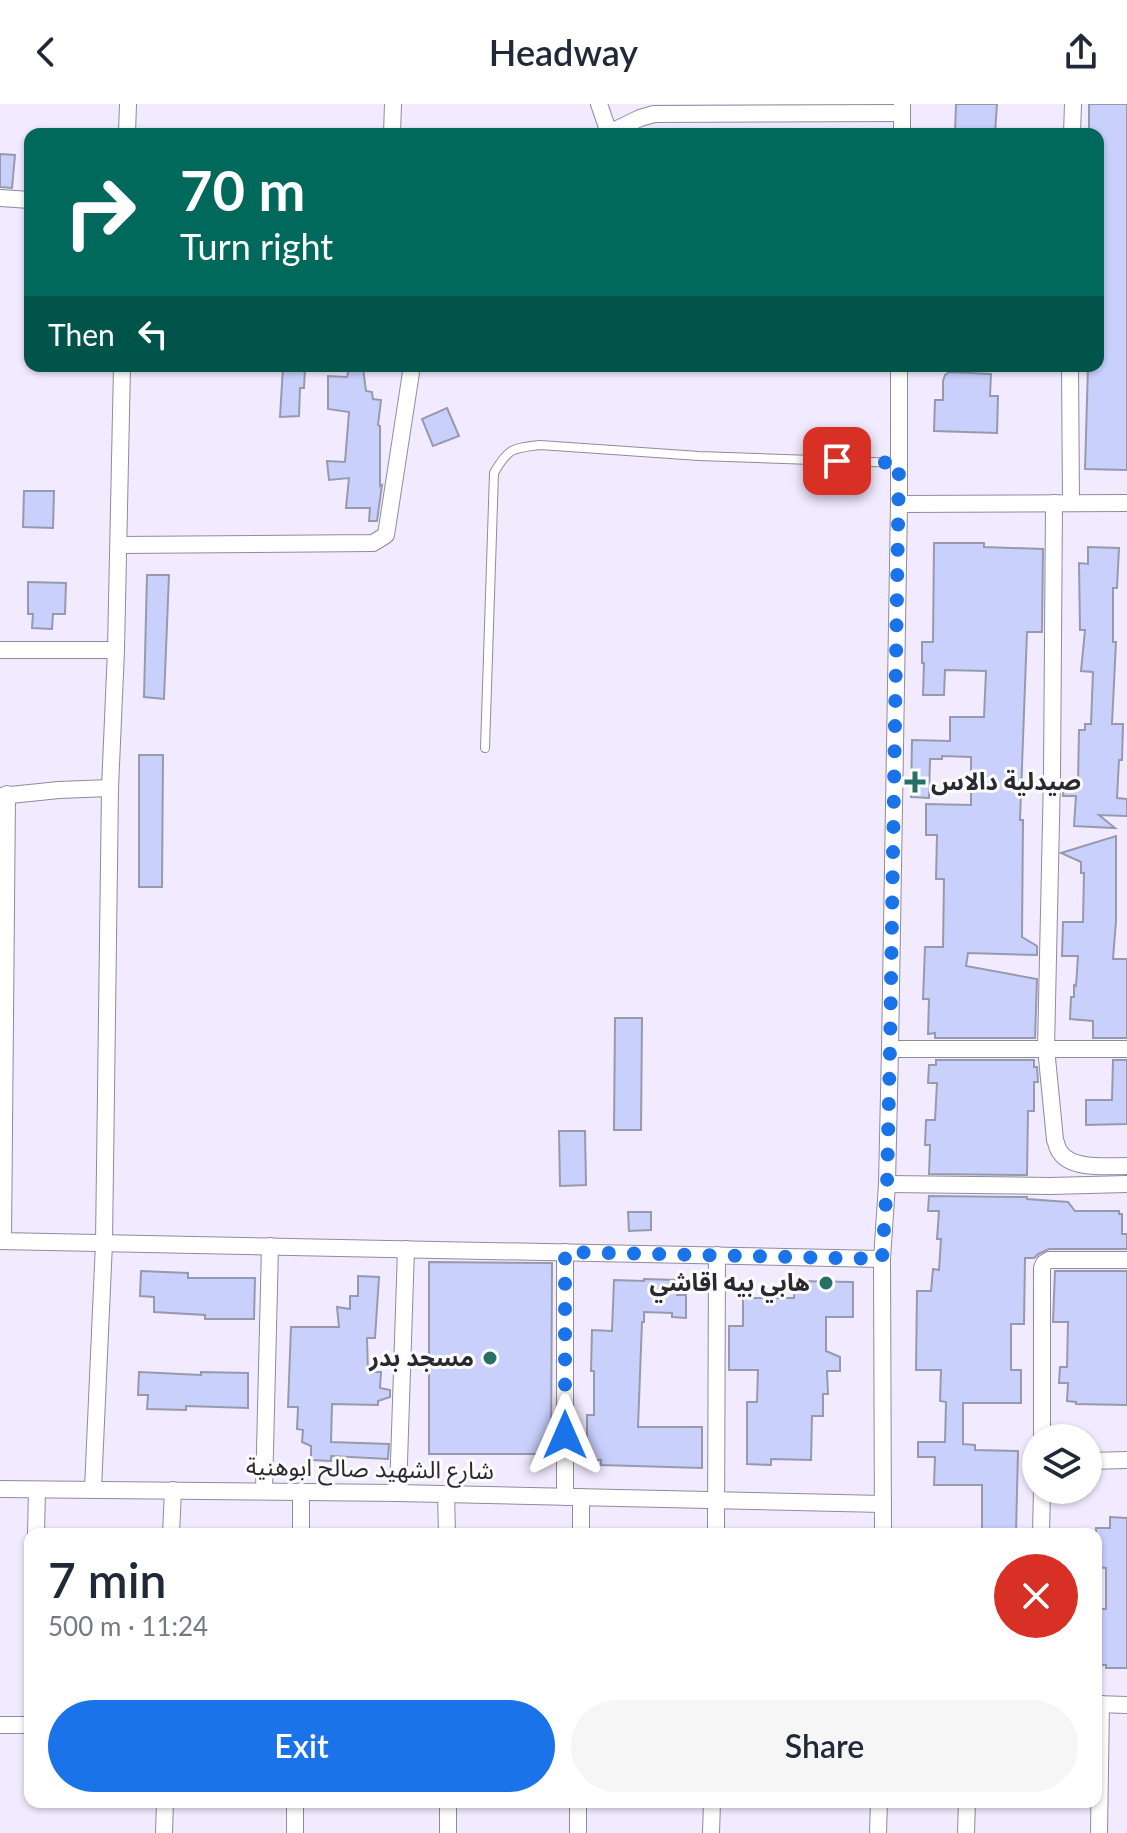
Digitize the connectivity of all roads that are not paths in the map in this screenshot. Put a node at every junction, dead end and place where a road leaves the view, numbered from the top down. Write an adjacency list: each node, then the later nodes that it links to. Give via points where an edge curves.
1 (128, 104): 7 (street)
2 (393, 104): 8 (street)
3 (599, 104): 9 (street)
4 (1073, 104): 11 (street)
5 (821, 108): 6 (street); 10 (street, via 654,114)
6 (902, 108)
7 (127, 128)
8 (392, 128)
9 (606, 128)
10 (619, 128)
11 (1072, 128)
12 (0, 198): 13 (street)
13 (24, 200)
14 (122, 372): 22 (street)
15 (411, 372): 22 (street, via 386,535 373,543)
16 (899, 372): 18 (street)
17 (1070, 372): 19 (street)
18 (899, 463): 21 (street); 25 (lane, via 540,445 504,455 494,473)
19 (1062, 503): 20 (street); 21 (street); 28 (street)
20 (1127, 503)
21 (899, 504): 29 (street)
22 (119, 545): 24 (street)
23 (0, 650): 24 (street)
24 (116, 650): 26 (street)
25 (485, 748)
26 (110, 788): 27 (street); 35 (street)
27 (4, 795): 34 (street)
28 (1046, 1048): 29 (street); 30 (street); 31 (street, via 1060,1153 1089,1166)
29 (890, 1049): 32 (street)
30 (1127, 1049)
31 (1127, 1166)
32 (887, 1184): 33 (street); 40 (street)
33 (1127, 1184)
34 (1, 1241): 35 (street)
35 (104, 1243): 36 (street); 46 (street)
36 (270, 1246): 37 (street); 49 (street)
37 (406, 1249): 38 (street); 51 (street)
38 (565, 1252): 39 (street); 53 (street)
39 (717, 1255): 40 (street); 54 (street)
40 (882, 1259): 55 (street)
41 (1127, 1260): 42 (street, via 1044,1263)
42 (1042, 1424)
43 (1127, 1460): 44 (street)
44 (1102, 1461)
45 (0, 1489): 47 (street, شارع الشهيد صالح ابوهنية)
46 (93, 1489): 47 (street, شارع الشهيد صالح ابوهنية); 48 (street, شارع الشهيد صالح ابوهنية)
47 (37, 1490): 57 (street)
48 (173, 1490): 49 (street, شارع الشهيد صالح ابوهنية); 58 (street)
49 (264, 1491): 50 (street, شارع الشهيد صالح ابوهنية)
50 (301, 1491): 51 (street, شارع الشهيد صالح ابوهنية); 59 (street)
51 (398, 1493): 52 (street, شارع الشهيد صالح ابوهنية)
52 (446, 1494): 53 (street, شارع الشهيد صالح ابوهنية); 60 (street)
53 (573, 1497): 54 (street, شارع الشهيد صالح ابوهنية); 61 (street)
54 (716, 1501): 55 (street, شارع الشهيد صالح ابوهنية); 62 (street)
55 (883, 1504): 63 (street)
56 (1042, 1504): 64 (street)
57 (36, 1528)
58 (171, 1528)
59 (301, 1528)
60 (447, 1528)
61 (580, 1528)
62 (716, 1528)
63 (883, 1528)
64 (1041, 1528)
65 (1102, 1704): 66 (street)
66 (1127, 1705)
67 (0, 1725): 68 (street)
68 (24, 1725)
69 (165, 1808): 77 (street)
70 (295, 1808): 78 (street)
71 (448, 1808): 79 (street)
72 (578, 1808): 80 (street)
73 (712, 1808): 81 (street)
74 (879, 1808): 82 (street)
75 (967, 1808): 83 (street)
76 (1099, 1808): 84 (street)
77 (164, 1833)
78 (295, 1833)
79 (448, 1833)
80 (578, 1833)
81 (711, 1833)
82 (878, 1833)
83 (966, 1833)
84 (1099, 1833)

